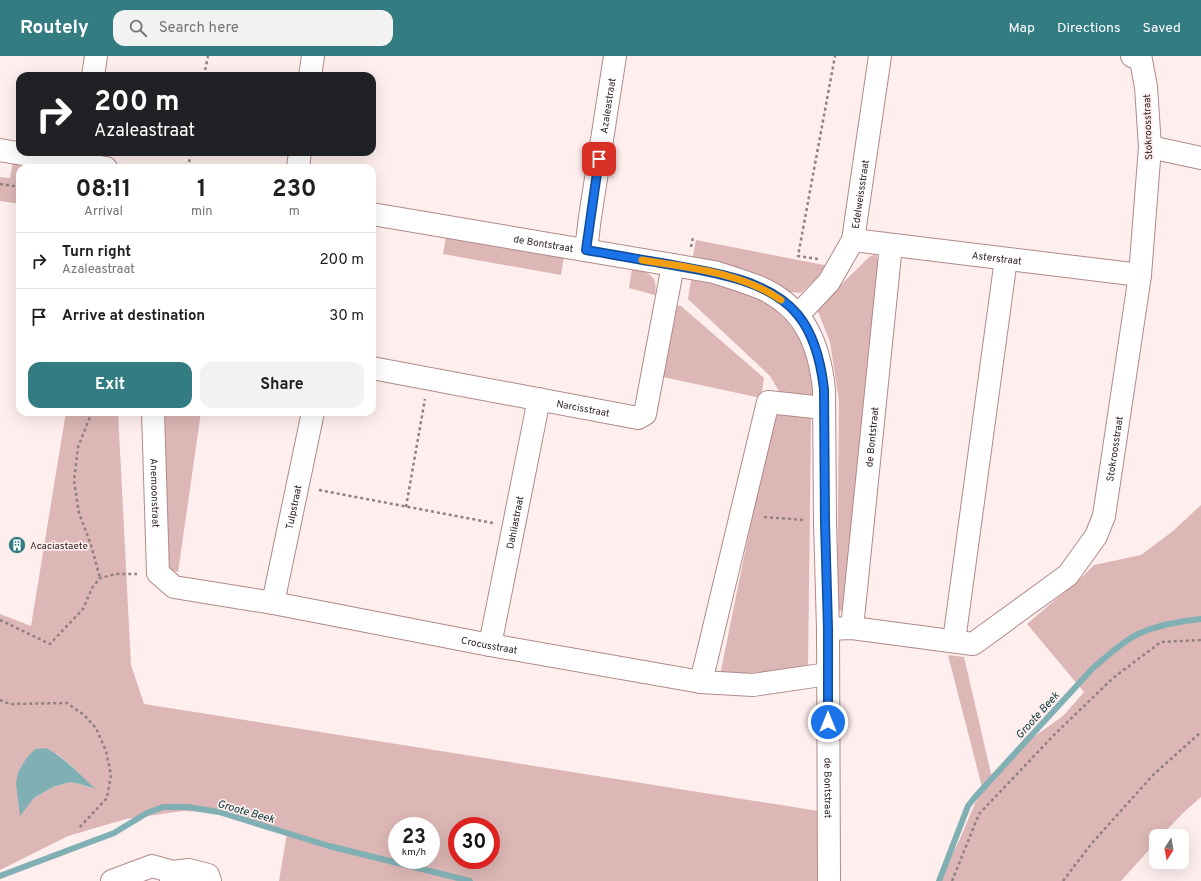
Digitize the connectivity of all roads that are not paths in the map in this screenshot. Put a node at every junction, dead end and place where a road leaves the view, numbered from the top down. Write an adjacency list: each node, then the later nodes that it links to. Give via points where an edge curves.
1 (96, 56): 6 (street)
2 (313, 56): 7 (street)
3 (615, 56): 18 (street, Azaleastraat)
4 (880, 56): 16 (street, Edelweissstraat)
5 (1132, 56): 8 (street, Stokroosstraat, via 1140,60 1146,87)
6 (94, 72)
7 (311, 72)
8 (1150, 148): 13 (street); 21 (street, Stokroosstraat)
9 (0, 150): 10 (street)
10 (16, 152)
11 (60, 156): 12 (street)
12 (80, 158): 14 (street)
13 (1201, 158)
14 (96, 164)
15 (376, 215): 18 (street, de Bontstraat)
16 (853, 240): 17 (street, Asterstraat); 22 (street, Edelweissstraat, via 829,282)
17 (891, 245): 19 (street, Asterstraat); 30 (street, de Bontstraat)
18 (586, 250): 20 (street, de Bontstraat)
19 (1006, 259): 21 (street, Asterstraat); 32 (street)
20 (673, 265): 22 (street, de Bontstraat, via 714,272 762,289 788,305); 24 (street, Narcisstraat, via 645,414 638,418)
21 (1140, 275): 32 (street, Stokroosstraat, via 1104,516 1096,536 1068,575 973,644)
22 (798, 315): 25 (street, de Bontstraat, via 815,344 822,367)
23 (376, 369): 24 (street, Narcisstraat)
24 (539, 399): 33 (street, Dahliastraat)
25 (824, 408): 31 (street, de Bontstraat); 35 (street, via 768,402)
26 (153, 416): 28 (street, Anemoonstraat)
27 (312, 416): 29 (street, Tulpstraat)
28 (158, 573): 29 (street, Crocusstraat, via 174,587)
29 (273, 603): 33 (street, Crocusstraat)
30 (852, 628): 31 (street, Stokroosstraat); 32 (street, Stokroosstraat)
31 (828, 629): 34 (street, de Bontstraat)
32 (954, 641)
33 (490, 645): 35 (street, Crocusstraat)
34 (828, 674): 35 (street, Crocusstraat, via 753,685); 39 (street, de Bontstraat)
35 (701, 682)
36 (172, 877): 37 (street, via 152,866); 38 (street, via 188,870 208,875)
37 (112, 881)
38 (210, 881)
39 (829, 881)

